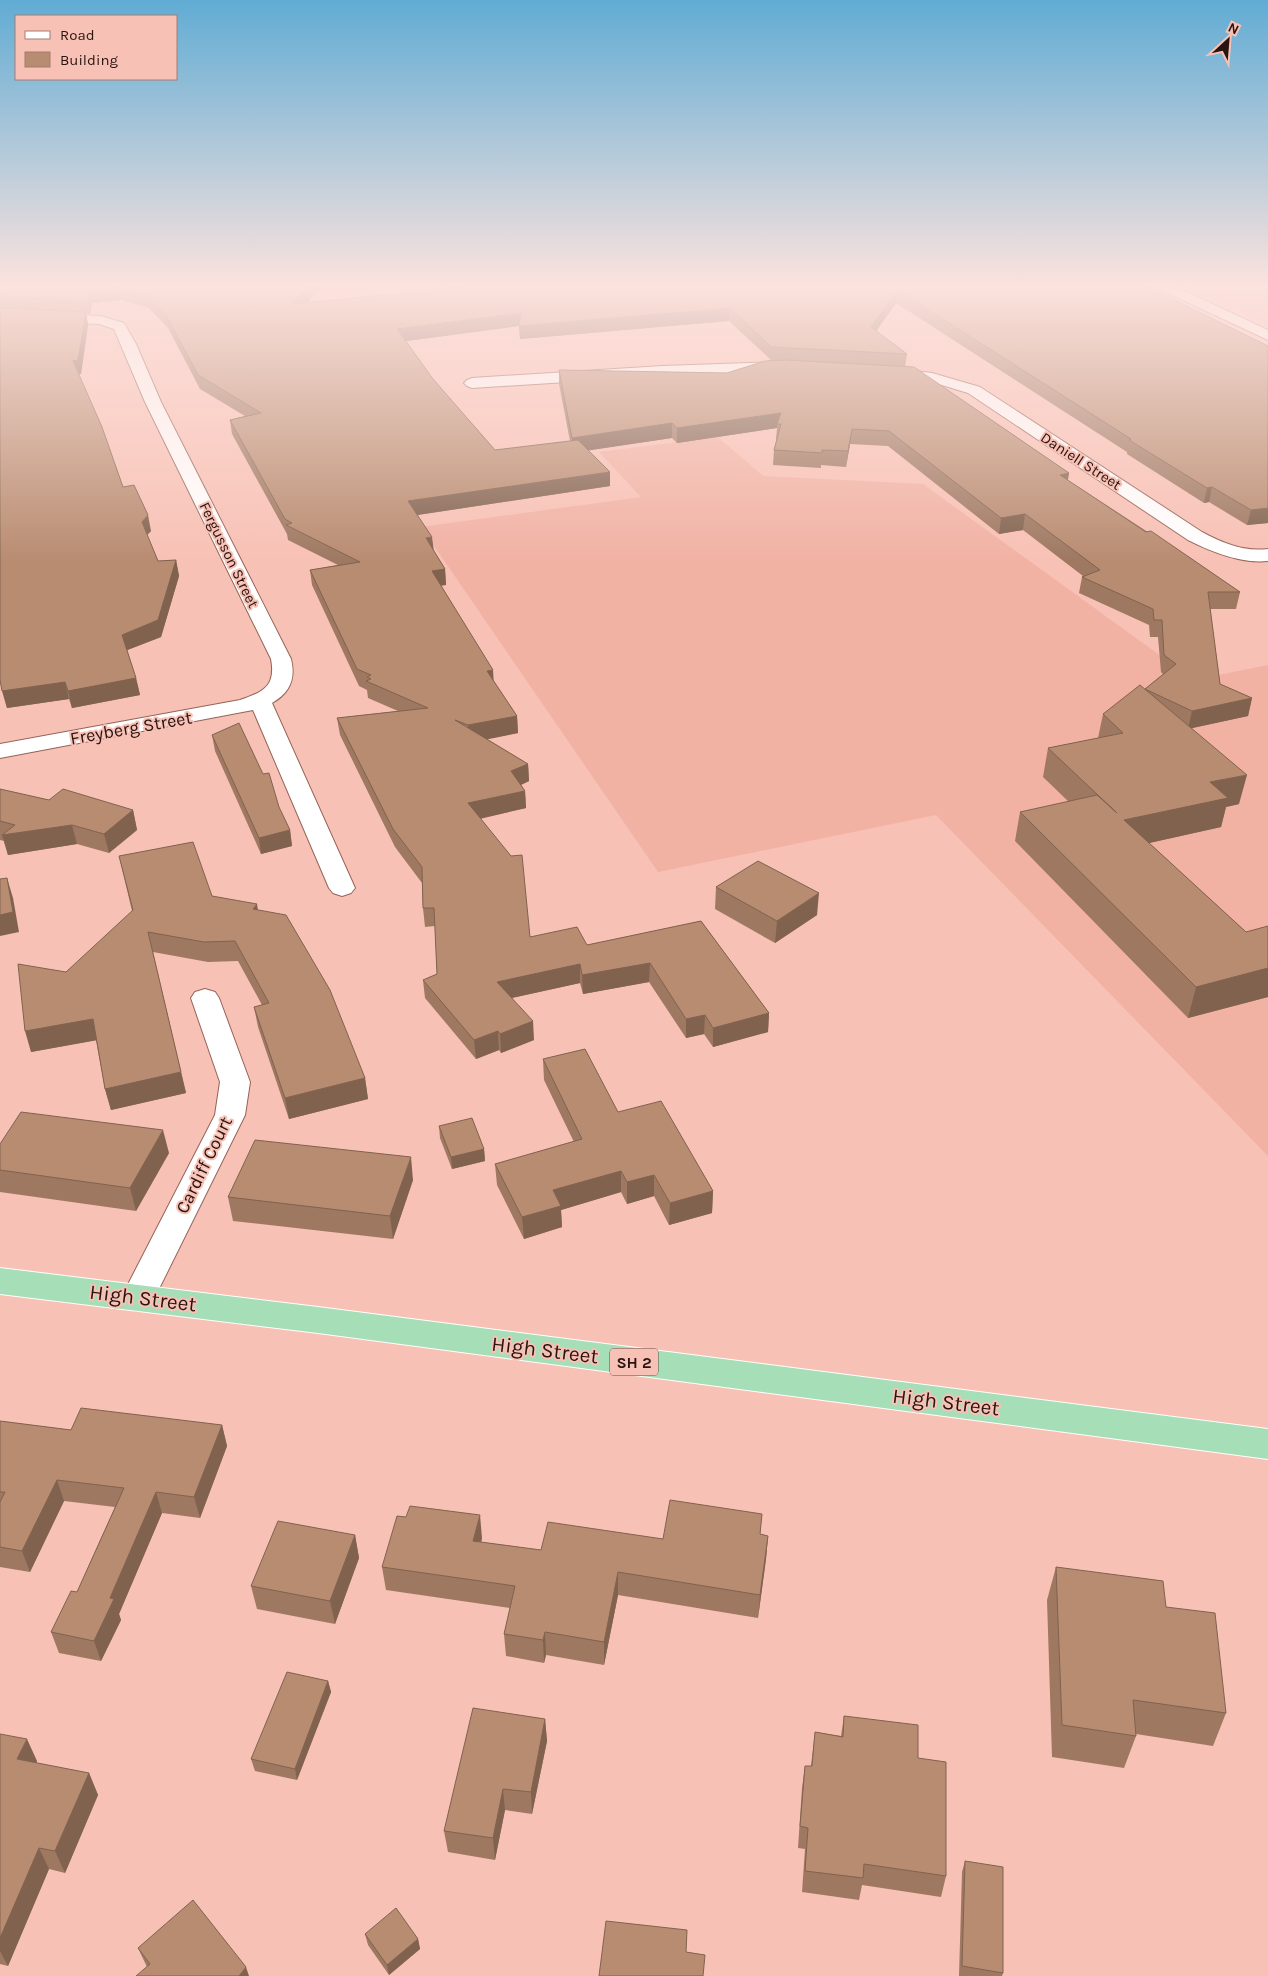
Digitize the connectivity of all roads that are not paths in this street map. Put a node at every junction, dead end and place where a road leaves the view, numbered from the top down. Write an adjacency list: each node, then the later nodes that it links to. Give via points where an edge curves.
1 (143, 377): 6 (street, Fergusson Street, via 285,669 282,682)
2 (564, 377): 4 (street)
3 (934, 377): 5 (street, Daniell Street, via 974,390 1195,536 1220,549)
4 (472, 383)
5 (1268, 555)
6 (260, 701): 7 (street, Freyberg Street, via 232,710); 8 (street)
7 (0, 750)
8 (342, 888)
9 (205, 998): 11 (street, Cardiff Court, via 235,1082 230,1115)
10 (0, 1281): 11 (highway, High Street / SH 2)
11 (138, 1298): 12 (highway, High Street / SH 2)
12 (1268, 1444)

